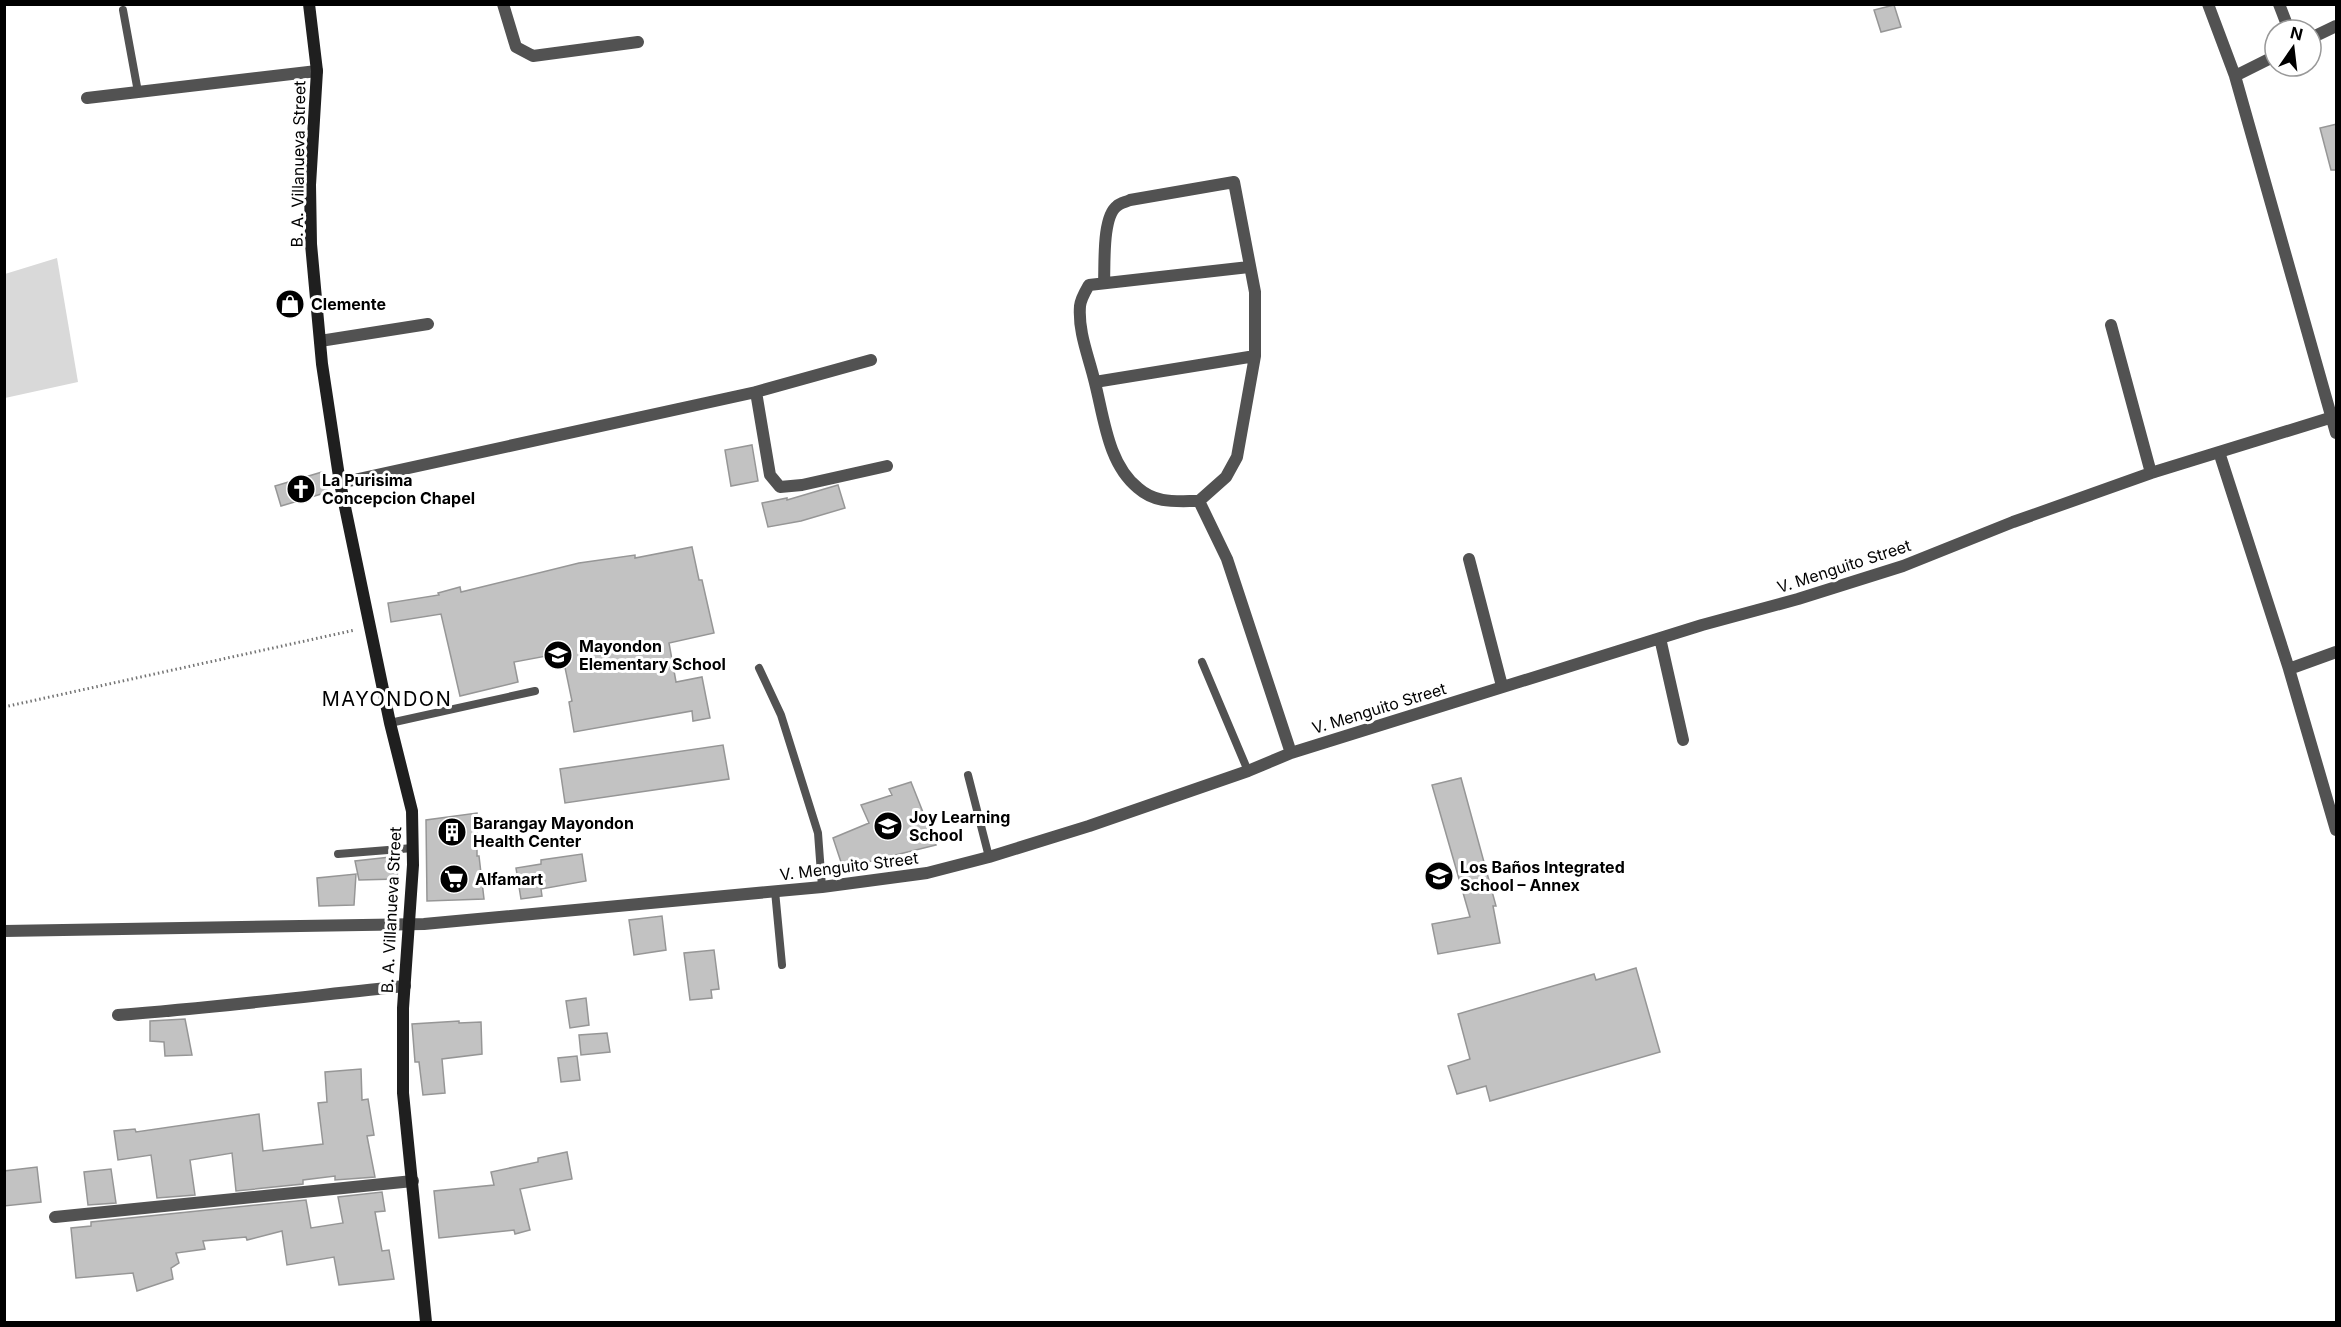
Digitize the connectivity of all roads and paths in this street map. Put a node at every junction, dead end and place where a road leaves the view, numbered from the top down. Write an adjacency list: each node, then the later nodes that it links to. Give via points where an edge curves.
1 (309, 4): 9 (street, B. A. Villanueva Street)
2 (503, 4): 7 (street, via 516,47 533,56)
3 (2208, 4): 10 (street)
4 (123, 10): 11 (lane)
5 (2337, 26): 6 (street)
6 (2323, 32)
7 (638, 42)
8 (2263, 62): 10 (street)
9 (317, 71): 11 (street); 17 (street, B. A. Villanueva Street, via 310,232)
10 (2235, 76): 22 (street)
11 (138, 92): 12 (street)
12 (87, 98)
13 (1249, 267): 14 (street); 14 (street, via 1234,182 1130,200 1116,206 1109,215); 18 (street, via 1255,292)
14 (1104, 282): 20 (street, via 1089,285 1080,306 1082,336)
15 (428, 324): 17 (street)
16 (2111, 325): 26 (street)
17 (320, 341): 27 (street, B. A. Villanueva Street)
18 (1255, 356): 20 (street); 28 (street, via 1237,457 1226,477)
19 (871, 360): 21 (street)
20 (1095, 382): 28 (street, via 1106,432 1129,479 1156,500)
21 (756, 392): 25 (street, via 770,475 780,487); 27 (street)
22 (2334, 417): 23 (street); 24 (street, V. Menguito Street)
23 (2337, 434)
24 (2219, 452): 26 (street, V. Menguito Street); 35 (street)
25 (887, 466)
26 (2151, 473): 31 (street, V. Menguito Street, via 1903,566)
27 (340, 483): 30 (street, B. A. Villanueva Street)
28 (1199, 501): 41 (street, via 1227,559)
29 (1468, 559): 36 (street)
30 (371, 626): 38 (path); 39 (street, B. A. Villanueva Street)
31 (1660, 638): 36 (street, V. Menguito Street); 40 (street)
32 (2337, 652): 35 (street)
33 (1202, 662): 42 (lane)
34 (759, 668): 48 (lane, via 781,715 818,833)
35 (2289, 669): 44 (street)
36 (1502, 686): 41 (street, V. Menguito Street)
37 (535, 691): 39 (lane)
38 (4, 707)
39 (390, 723): 45 (street, B. A. Villanueva Street, via 412,811)
40 (1683, 740)
41 (1291, 753): 42 (street, V. Menguito Street)
42 (1248, 771): 47 (street, V. Menguito Street)
43 (968, 776): 47 (lane)
44 (2337, 830)
45 (413, 848): 46 (lane); 50 (street, B. A. Villanueva Street)
46 (338, 854)
47 (989, 857): 48 (street, V. Menguito Street, via 927,873)
48 (822, 887): 49 (street, V. Menguito Street)
49 (775, 891): 50 (street, V. Menguito Street); 52 (lane)
50 (410, 924): 51 (street, V. Menguito Street); 53 (street, B. A. Villanueva Street)
51 (4, 931)
52 (782, 965)
53 (405, 986): 54 (street); 55 (street, B. A. Villanueva Street, via 403,1093)
54 (118, 1015)
55 (413, 1181): 56 (street); 57 (street, B. A. Villanueva Street)
56 (55, 1217)
57 (426, 1323)

